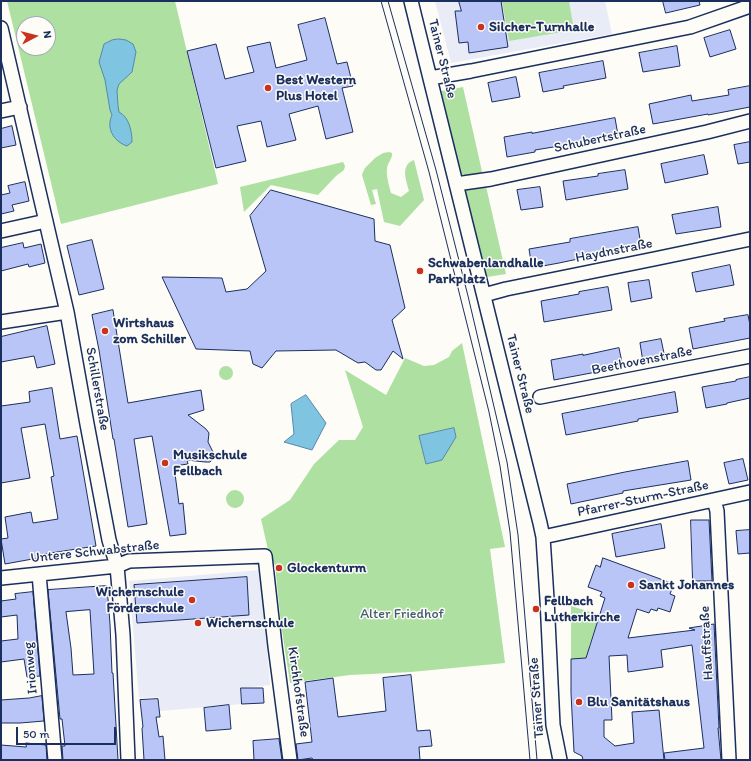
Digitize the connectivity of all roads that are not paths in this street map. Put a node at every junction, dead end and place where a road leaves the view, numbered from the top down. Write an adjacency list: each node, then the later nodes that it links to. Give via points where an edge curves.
1 (412, 1): 4 (street, Tainer Straße)
2 (750, 6): 4 (street, via 690,27)
3 (1, 28): 5 (street, Schillerstraße)
4 (430, 78): 8 (street, Tainer Straße)
5 (20, 107): 6 (street); 9 (street, Schillerstraße)
6 (1, 111)
7 (750, 121): 8 (street, Schubertstraße, via 492,179)
8 (456, 184): 12 (street, Tainer Straße)
9 (46, 221): 10 (street); 13 (street, Schillerstraße)
10 (1, 231)
11 (750, 239): 12 (street, Haydnstraße)
12 (484, 295): 19 (street, Tainer Straße)
13 (67, 312): 14 (street); 21 (street, Schillerstraße, via 109,540)
14 (1, 322)
15 (750, 356): 16 (street, Beethovenstraße)
16 (540, 397)
17 (750, 492): 18 (street, Pfarrer-Sturm-Straße)
18 (714, 500): 19 (street, Pfarrer-Sturm-Straße); 30 (street, Hauffstraße, via 717,511)
19 (543, 537): 24 (street, Tainer Straße)
20 (265, 556): 21 (street, Untere Schwabstraße, via 130,561); 27 (street, Kirchhofstraße)
21 (117, 566): 22 (street, Untere Schwabstraße); 26 (street, Schillerstraße, via 123,635)
22 (39, 574): 23 (street, Untere Schwabstraße); 25 (street, Irionweg)
23 (1, 578)
24 (556, 743): 28 (street, Tainer Straße); 29 (street)
25 (55, 760)
26 (128, 760)
27 (290, 760)
28 (560, 760)
29 (565, 760)
30 (729, 760)

